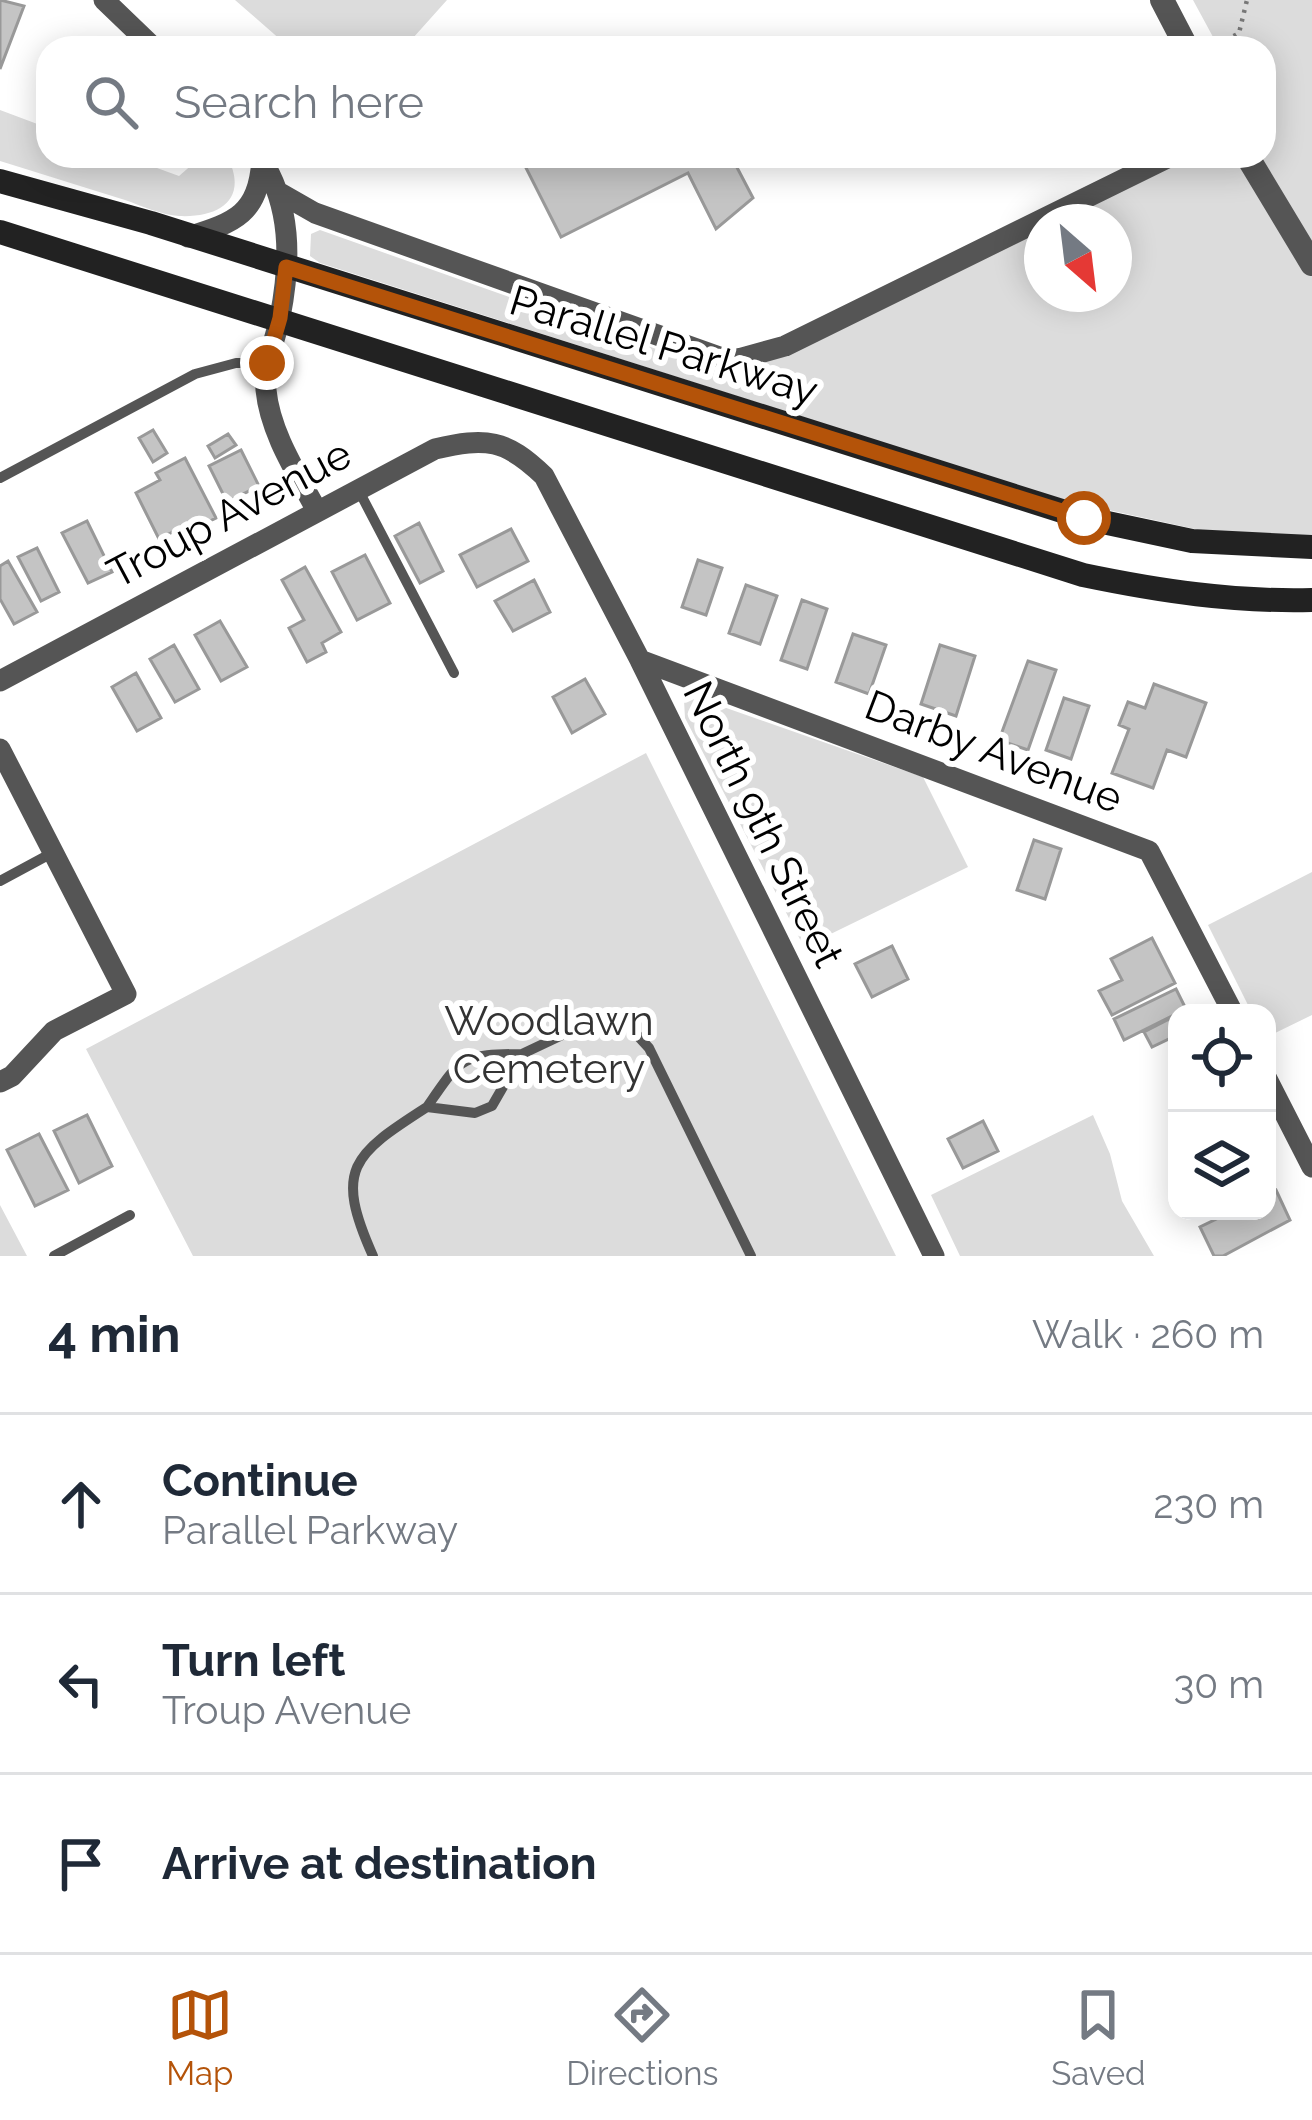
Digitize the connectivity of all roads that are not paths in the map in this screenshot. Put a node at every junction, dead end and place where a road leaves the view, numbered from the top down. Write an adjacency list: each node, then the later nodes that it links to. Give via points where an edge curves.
1 (104, 0): 3 (street)
2 (1162, 0): 4 (street)
3 (142, 36)
4 (1181, 36)
5 (260, 168): 12 (street, via 260,186 244,213)
6 (266, 168): 10 (street)
7 (1147, 168): 10 (street, via 785,346 738,358 315,213)
8 (1253, 168): 13 (street)
9 (0, 181): 12 (main road, Parallel Parkway)
10 (280, 193): 14 (street)
11 (0, 232): 15 (main road)
12 (188, 237): 14 (main road, Parallel Parkway)
13 (1312, 264)
14 (286, 267): 15 (street); 21 (main road, Parallel Parkway, via 1084,518 1192,541)
15 (280, 318): 16 (street); 22 (main road, via 1083,575 1251,602)
16 (267, 363): 18 (lane, via 195,374); 20 (street, via 273,421)
17 (503, 445): 19 (street, Troup Avenue, via 474,440 435,449); 23 (street, North 9th Street, via 544,476)
18 (0, 478)
19 (358, 488): 20 (street, Troup Avenue); 24 (lane)
20 (316, 509): 25 (street, Troup Avenue)
21 (1312, 547)
22 (1312, 600)
23 (640, 660): 29 (street, Darby Avenue, via 1149,851); 39 (street, North 9th Street)
24 (454, 673)
25 (0, 681)
26 (0, 749): 27 (street)
27 (52, 853): 28 (lane); 31 (street, via 126,994 54,1030)
28 (0, 881)
29 (1228, 1004)
30 (522, 1054): 33 (lane, via 463,1060); 33 (lane, via 492,1106 475,1113); 38 (lane, via 596,1018 627,1024 649,1048)
31 (0, 1082)
32 (1276, 1097): 34 (street)
33 (427, 1107): 37 (lane, via 356,1165 354,1204)
34 (1312, 1167)
35 (130, 1215): 36 (lane)
36 (54, 1256)
37 (373, 1256)
38 (751, 1256)
39 (934, 1256)

